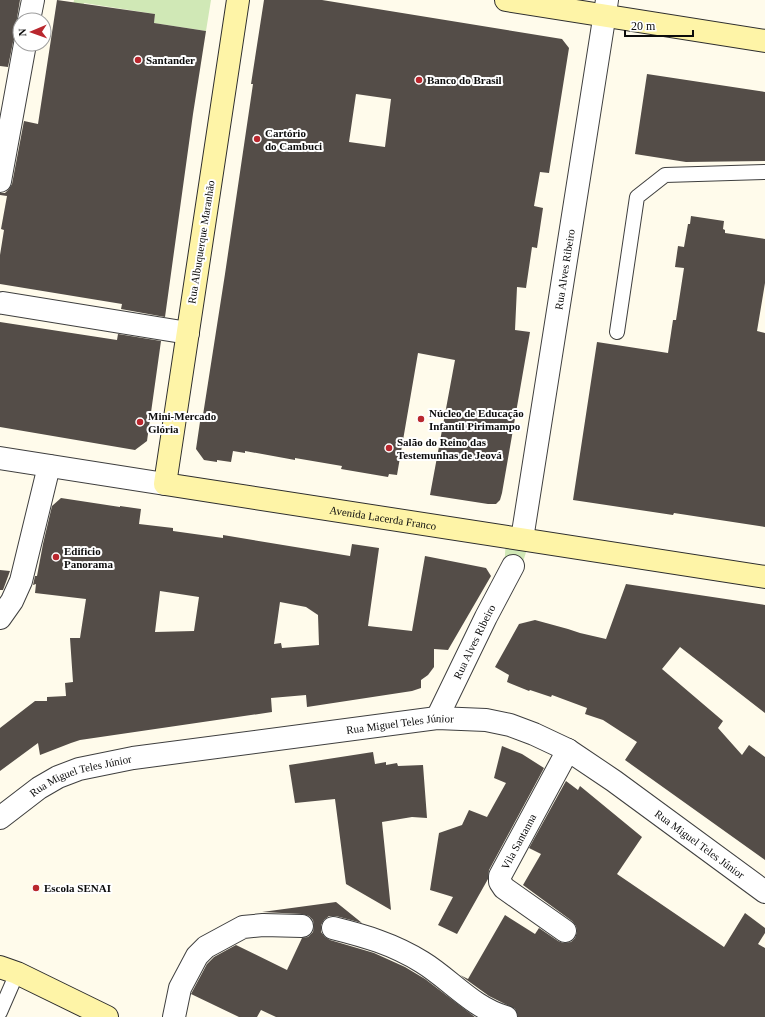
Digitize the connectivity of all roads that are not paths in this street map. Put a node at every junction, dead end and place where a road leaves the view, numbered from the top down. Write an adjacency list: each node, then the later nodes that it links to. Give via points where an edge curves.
1 (33, 0): 5 (street)
2 (238, 0): 12 (street, Rua Albuquerque Maranhão)
3 (506, 0): 4 (street)
4 (606, 8): 6 (street); 16 (street, Rua Alves Ribeiro)
5 (31, 12)
6 (765, 41)
7 (24, 52): 9 (street)
8 (765, 172): 11 (lane, via 665,175 637,197)
9 (0, 181)
10 (3, 303): 12 (street)
11 (617, 332)
12 (188, 333): 15 (street, Rua Albuquerque Maranhão)
13 (0, 458): 14 (street, Avenida Lacerda Franco)
14 (49, 466): 15 (street, Avenida Lacerda Franco); 19 (street, via 21,581 12,601)
15 (165, 484): 16 (street, Avenida Lacerda Franco)
16 (522, 539): 18 (street, Avenida Lacerda Franco)
17 (514, 566): 20 (street, Rua Alves Ribeiro)
18 (765, 577)
19 (0, 618)
20 (437, 718): 21 (street, Rua Miguel Teles Júnior, via 486,720 510,725); 22 (street, Rua Miguel Teles Júnior, via 133,758 79,769 58,777)
21 (568, 750): 23 (street, Rua Miguel Teles Júnior); 26 (street, Vila Santanna, via 500,876 504,888)
22 (0, 818)
23 (765, 892)
24 (302, 926): 30 (street, via 263,924 243,927 206,947 197,956 180,988)
25 (333, 928): 31 (street, via 398,948 423,962 477,1004)
26 (566, 931)
27 (8, 970): 28 (lane); 29 (street)
28 (0, 1012)
29 (107, 1017)
30 (174, 1017)
31 (506, 1017)

